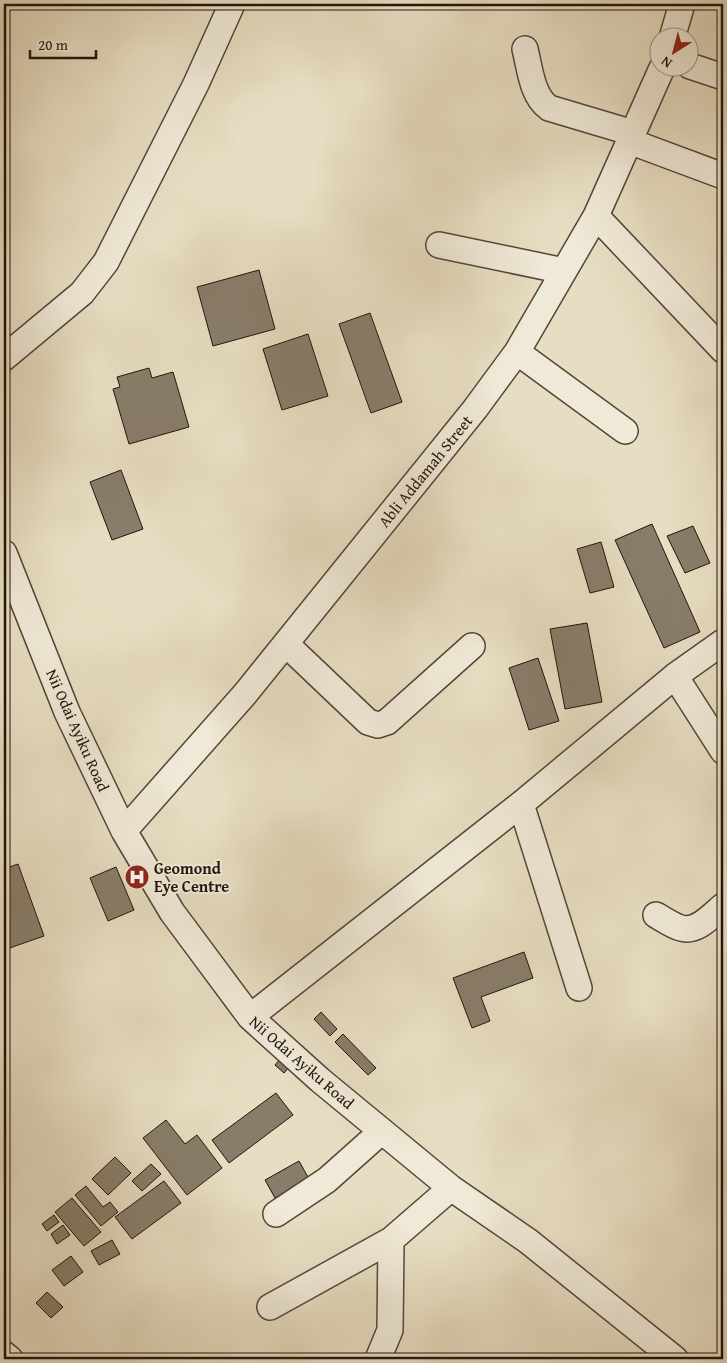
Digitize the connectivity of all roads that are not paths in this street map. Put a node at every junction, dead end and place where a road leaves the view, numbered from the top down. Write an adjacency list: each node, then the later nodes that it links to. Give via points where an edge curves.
1 (232, 4): 15 (street, via 196,84 106,262 82,293)
2 (682, 4): 3 (street)
3 (675, 28)
4 (525, 49): 8 (street, via 543,104)
5 (700, 69): 6 (street)
6 (723, 77)
7 (658, 78): 8 (street, Abli Addamah Street)
8 (631, 137): 9 (street); 10 (street, Abli Addamah Street)
9 (723, 176)
10 (596, 216): 12 (street, Abli Addamah Street); 13 (street)
11 (439, 245): 12 (street)
12 (564, 270): 14 (street, Abli Addamah Street)
13 (723, 350)
14 (517, 352): 16 (street); 20 (street, Abli Addamah Street)
15 (4, 358)
16 (625, 431)
17 (4, 553): 18 (street, Nii Odai Ayiku Road)
18 (13, 605): 25 (street, Nii Odai Ayiku Road)
19 (723, 642): 22 (street)
20 (286, 644): 21 (street, via 368,722 378,725 388,722); 25 (street, Abli Addamah Street)
21 (472, 646)
22 (676, 676): 23 (street); 24 (street)
23 (723, 750)
24 (521, 804): 28 (street); 29 (street)
25 (124, 831): 29 (street, Nii Odai Ayiku Road, via 172,912)
26 (723, 906): 27 (street, via 692,929 681,928)
27 (656, 915)
28 (579, 988)
29 (250, 1017): 30 (street, Nii Odai Ayiku Road)
30 (382, 1131): 31 (street, Nii Odai Ayiku Road); 32 (street, via 327,1180)
31 (451, 1188): 33 (street); 38 (street, Nii Odai Ayiku Road, via 528,1241)
32 (276, 1214)
33 (391, 1240): 34 (street); 37 (street, via 390,1330)
34 (270, 1307)
35 (4, 1354): 36 (street)
36 (10, 1359)
37 (378, 1359)
38 (675, 1359)

